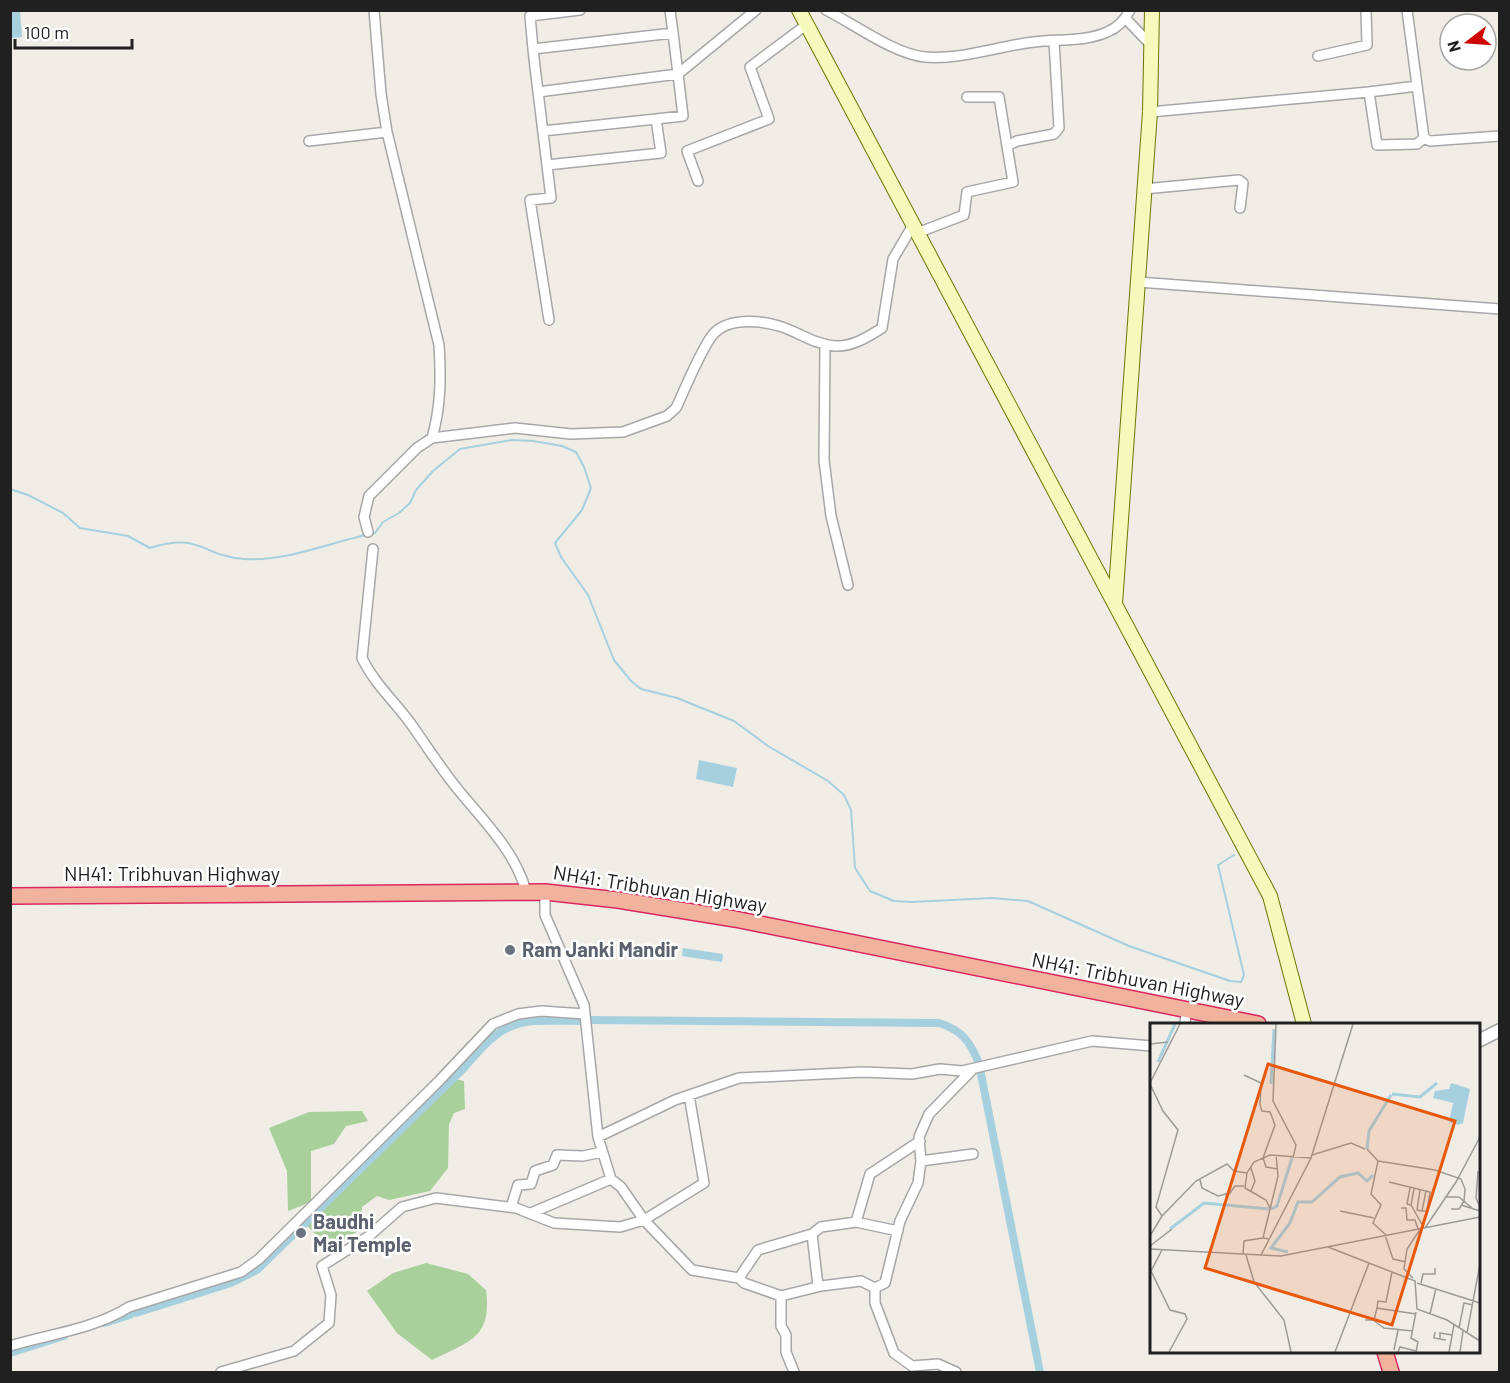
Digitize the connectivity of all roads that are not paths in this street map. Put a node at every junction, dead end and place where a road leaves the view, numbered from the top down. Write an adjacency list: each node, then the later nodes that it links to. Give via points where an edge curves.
1 (374, 10): 25 (street)
2 (580, 10): 15 (street, via 530,16)
3 (670, 10): 12 (street)
4 (756, 10): 17 (street)
5 (799, 10): 11 (main road)
6 (826, 10): 13 (street, via 904,51 925,57 966,55)
7 (1152, 10): 14 (main road)
8 (1366, 10): 16 (street, via 1367,45)
9 (1407, 10): 18 (street)
10 (1128, 15): 13 (street, via 1108,32); 14 (street)
11 (806, 25): 31 (street, via 750,66 770,119 687,151); 34 (main road)
12 (673, 33): 15 (street); 17 (street)
13 (1054, 41): 29 (street, via 1059,128 1054,134)
14 (1150, 45): 22 (main road)
15 (533, 49): 19 (street)
16 (1318, 56)
17 (678, 74): 19 (street); 23 (street, via 683,116)
18 (1417, 86): 20 (street); 27 (street)
19 (538, 92): 24 (street)
20 (1369, 92): 22 (street); 27 (street, via 1377,145 1417,144)
21 (967, 97): 29 (street, via 999,97)
22 (1150, 112): 32 (main road)
23 (656, 119): 24 (street); 30 (street, via 661,153)
24 (543, 131): 30 (street)
25 (387, 132): 28 (street); 39 (street, via 439,345 440,410)
26 (1500, 136): 27 (street, via 1430,141)
27 (1424, 138)
28 (309, 141)
29 (1006, 146): 34 (street, via 1013,182 967,192 964,215)
30 (547, 165): 37 (street, via 551,198 530,200)
31 (698, 181)
32 (1144, 189): 33 (street, via 1239,180 1243,183); 35 (main road)
33 (1240, 208)
34 (915, 229): 38 (street, via 893,259 882,328 860,341 838,346); 43 (main road)
35 (1138, 282): 36 (street); 43 (main road)
36 (1500, 309)
37 (549, 320)
38 (825, 344): 39 (street, via 780,326 745,322 725,325 711,336 676,408 667,416 623,432 571,434 515,428); 42 (street, via 825,460 831,516)
39 (432, 438): 40 (street, via 369,496 363,517)
40 (368, 532)
41 (373, 549): 44 (street, via 362,658 434,760 508,853 523,878)
42 (848, 585)
43 (1115, 606): 50 (main road, via 1270,896)
44 (526, 892): 45 (highway, NH41: Tribhuvan Highway); 46 (highway, NH41: Tribhuvan Highway)
45 (545, 892): 47 (street, via 545,915 581,993); 48 (highway, NH41: Tribhuvan Highway, via 735,919)
46 (10, 896)
47 (585, 1014): 56 (street); 72 (street, via 541,1011 518,1014 493,1024 273,1245 241,1272 129,1307 86,1326)
48 (1185, 1018): 49 (highway, NH41: Tribhuvan Highway)
49 (1246, 1023)
50 (1305, 1023)
51 (1500, 1029): 52 (street)
52 (1480, 1040)
53 (1150, 1046): 54 (street, via 1092,1041)
54 (972, 1070): 55 (street, via 739,1078); 57 (street, via 928,1114)
55 (689, 1095): 56 (street); 64 (street, via 704,1183)
56 (598, 1137): 58 (street)
57 (920, 1141): 60 (street); 65 (street, via 870,1174)
58 (602, 1152): 61 (street); 62 (street, via 557,1155 553,1165 535,1171 531,1184 518,1185)
59 (973, 1154): 60 (street)
60 (921, 1161): 66 (street, via 918,1183)
61 (611, 1179): 63 (street); 64 (street)
62 (511, 1207): 63 (street); 74 (street, via 435,1198 402,1207 369,1236 322,1266 331,1295 329,1323 294,1351)
63 (531, 1213): 64 (street, via 554,1223 593,1227 620,1227)
64 (644, 1220): 68 (street, via 692,1270)
65 (856, 1222): 66 (street); 67 (street, via 821,1227)
66 (898, 1231): 70 (street, via 885,1282)
67 (812, 1234): 68 (street, via 758,1250); 69 (street)
68 (739, 1278): 71 (street)
69 (818, 1286): 70 (street, via 861,1281); 71 (street)
70 (874, 1288): 76 (street, via 875,1302 894,1353 912,1366 938,1364)
71 (781, 1296): 75 (street, via 781,1326)
72 (10, 1347)
73 (1385, 1353): 77 (highway)
74 (221, 1372)
75 (794, 1372)
76 (956, 1372)
77 (1391, 1372)

